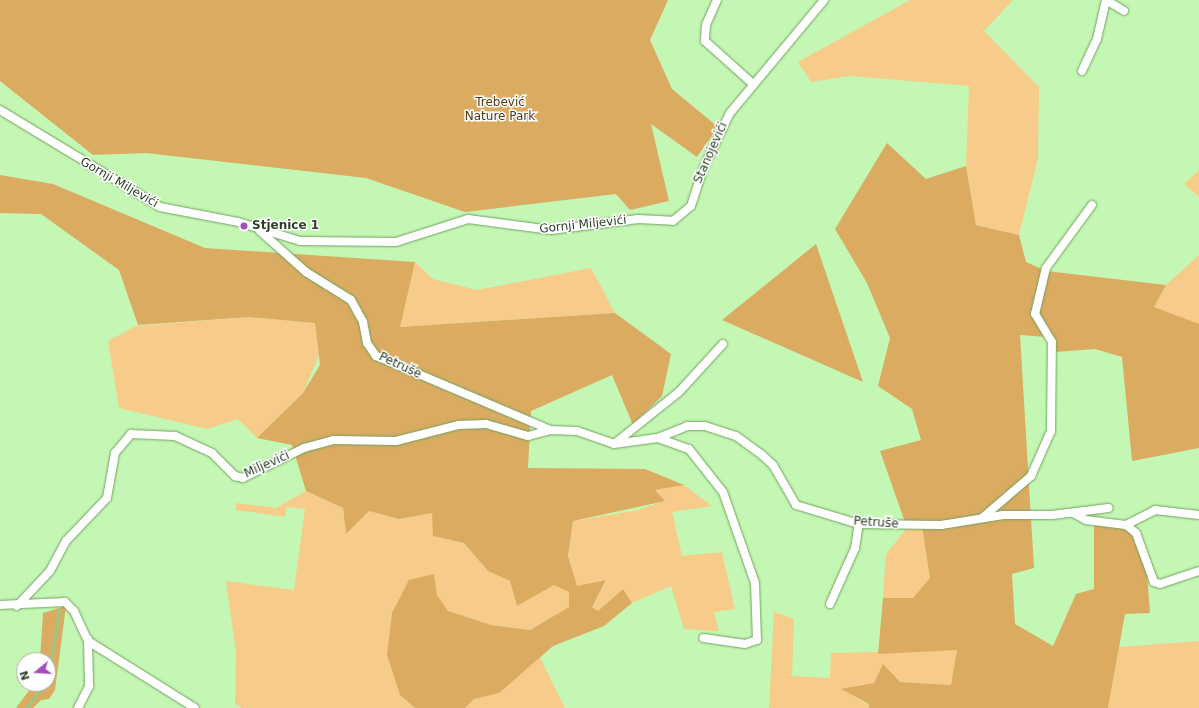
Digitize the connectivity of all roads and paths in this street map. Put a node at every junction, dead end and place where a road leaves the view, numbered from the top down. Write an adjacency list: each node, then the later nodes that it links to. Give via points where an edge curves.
1 (717, 0): 6 (street, via 706,26 705,41)
2 (824, 0): 6 (street, Stanojevići)
3 (1106, 0): 4 (street); 5 (street, via 1097,39)
4 (1124, 11)
5 (1082, 71)
6 (753, 84): 9 (street, Stanojevići, via 730,113 702,169 690,206)
7 (0, 110): 10 (street, Gornji Miljevići, via 160,207)
8 (1092, 205): 20 (street, via 1046,268 1035,314 1052,342 1051,431 1031,476)
9 (673, 221): 10 (street, Gornji Miljevići, via 638,219 551,230 468,219 396,242 300,241)
10 (257, 228): 12 (street, Petruše, via 306,272 351,300 363,322 367,343 376,356)
11 (723, 344): 16 (street, via 679,392)
12 (528, 420): 13 (street); 14 (street)
13 (550, 430): 14 (street, Miljevići); 16 (street, Petruše, via 577,431)
14 (528, 436): 26 (street, Miljevići, via 479,424 459,425 396,440 334,440 304,448 243,478 235,476 212,453 176,436 131,434 115,453 107,498 66,541 50,571)
15 (658, 438): 16 (street, Petruše); 21 (street, Petruše, via 687,426 718,428 748,444 773,465 796,505); 27 (street, Petruše, via 689,449 722,492 754,579 757,640 745,644)
16 (614, 444)
17 (1110, 508): 18 (street, Petruše)
18 (1073, 513): 20 (street, Petruše); 22 (street, via 1086,520)
19 (1199, 515): 22 (street, via 1155,510)
20 (981, 518): 21 (street, Petruše, via 941,525)
21 (859, 524): 24 (street, via 855,548)
22 (1126, 525): 23 (street, via 1136,533 1154,582 1160,584)
23 (1199, 571)
24 (830, 604)
25 (0, 605): 26 (street)
26 (17, 606): 28 (street, via 65,602 74,611)
27 (703, 638)
28 (88, 639): 29 (street, via 89,686); 30 (street)
29 (78, 708)
30 (196, 708)

